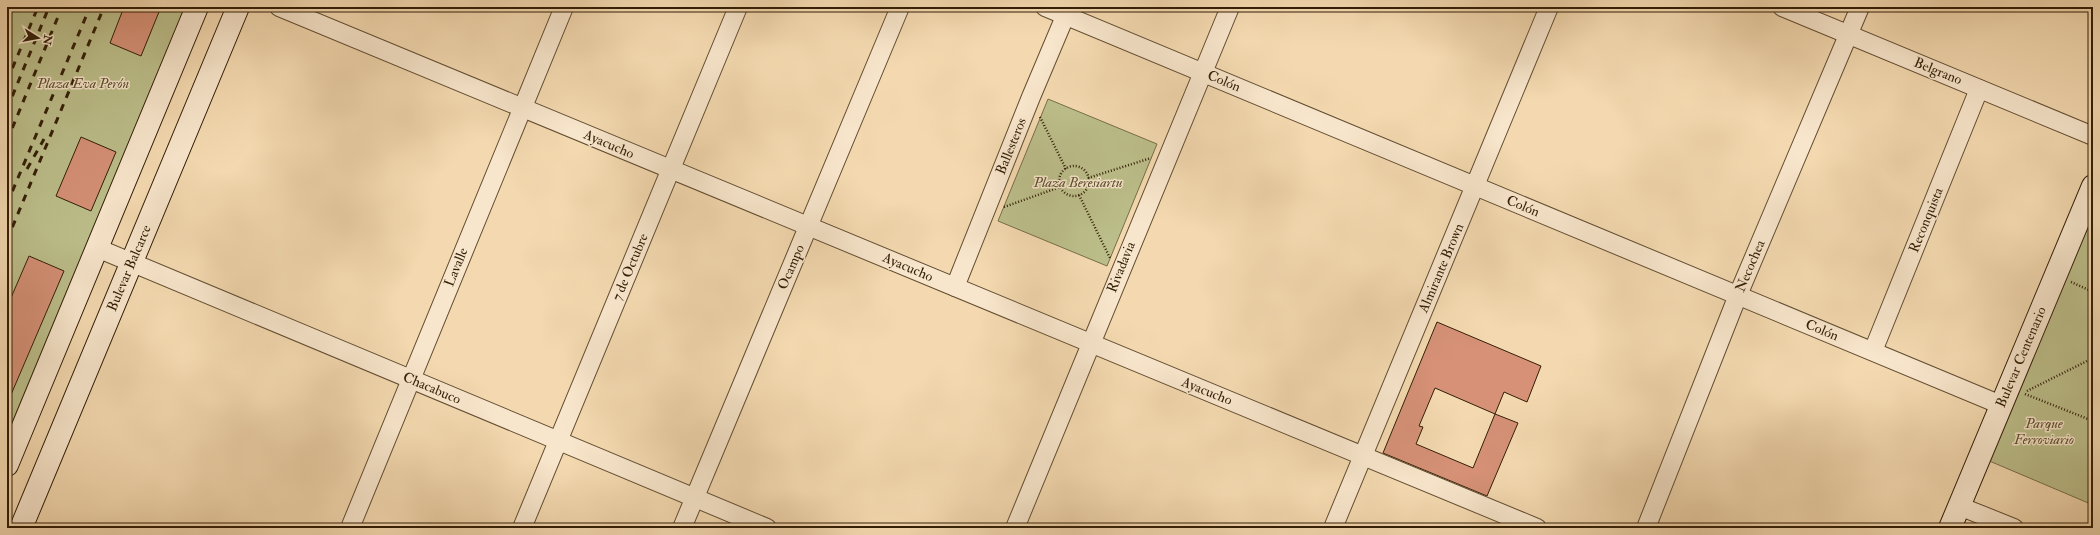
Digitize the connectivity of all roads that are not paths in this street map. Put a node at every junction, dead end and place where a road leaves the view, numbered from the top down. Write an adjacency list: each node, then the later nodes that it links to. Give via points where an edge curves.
1 (197, 7): 22 (main road)
2 (238, 7): 23 (main road, Bulevar Balcarce)
3 (279, 7): 16 (street, Ayacucho)
4 (564, 7): 16 (street, Lavalle)
5 (738, 7): 18 (street, 7 de Octubre)
6 (900, 7): 21 (street, Ocampo)
7 (1045, 7): 12 (street, Colón)
8 (1230, 7): 14 (street, Rivadavia)
9 (1549, 7): 19 (street, Almirante Brown)
10 (1782, 7): 13 (street, Belgrano)
11 (1860, 7): 13 (street, Necochea)
12 (1067, 11): 14 (street, Colón); 24 (street, Ballesteros)
13 (1848, 34): 15 (street, Belgrano); 25 (street, Necochea)
14 (1203, 72): 19 (street, Colón); 26 (street, Rivadavia)
15 (1979, 88): 17 (street, Belgrano); 27 (street, Reconquista)
16 (522, 108): 18 (street, Ayacucho); 28 (street, Lavalle)
17 (2093, 136)
18 (670, 169): 21 (street, Ayacucho); 30 (street, 7 de Octubre)
19 (1475, 186): 25 (street, Colón); 31 (street, Almirante Brown)
20 (2093, 186): 29 (main road, Bulevar Centenario, via 2055,276)
21 (808, 226): 24 (street, Ayacucho); 33 (street, Ocampo)
22 (97, 248): 23 (street, Chacabuco); 32 (main road)
23 (131, 263): 28 (street, Chacabuco); 35 (main road, Bulevar Balcarce)
24 (955, 287): 26 (street, Ayacucho)
25 (1738, 295): 27 (street, Colón); 43 (street, Necochea)
26 (1091, 343): 31 (street, Ayacucho); 40 (street, Rivadavia)
27 (1873, 351): 29 (street, Colón)
28 (410, 379): 30 (street, Chacabuco); 36 (street, Lavalle)
29 (2011, 395): 34 (main road, Bulevar Centenario)
30 (558, 441): 33 (street, Chacabuco); 37 (street, 7 de Octubre)
31 (1363, 456): 41 (street, Almirante Brown); 42 (street, Ayacucho)
32 (7, 465)
33 (695, 498): 38 (street, Ocampo); 39 (street, Chacabuco)
34 (1959, 506): 44 (main road, Bulevar Centenario); 45 (street)
35 (20, 528)
36 (350, 528)
37 (522, 528)
38 (682, 528)
39 (767, 528)
40 (1015, 528)
41 (1333, 528)
42 (1537, 528)
43 (1646, 528)
44 (1950, 528)
45 (2014, 528)

